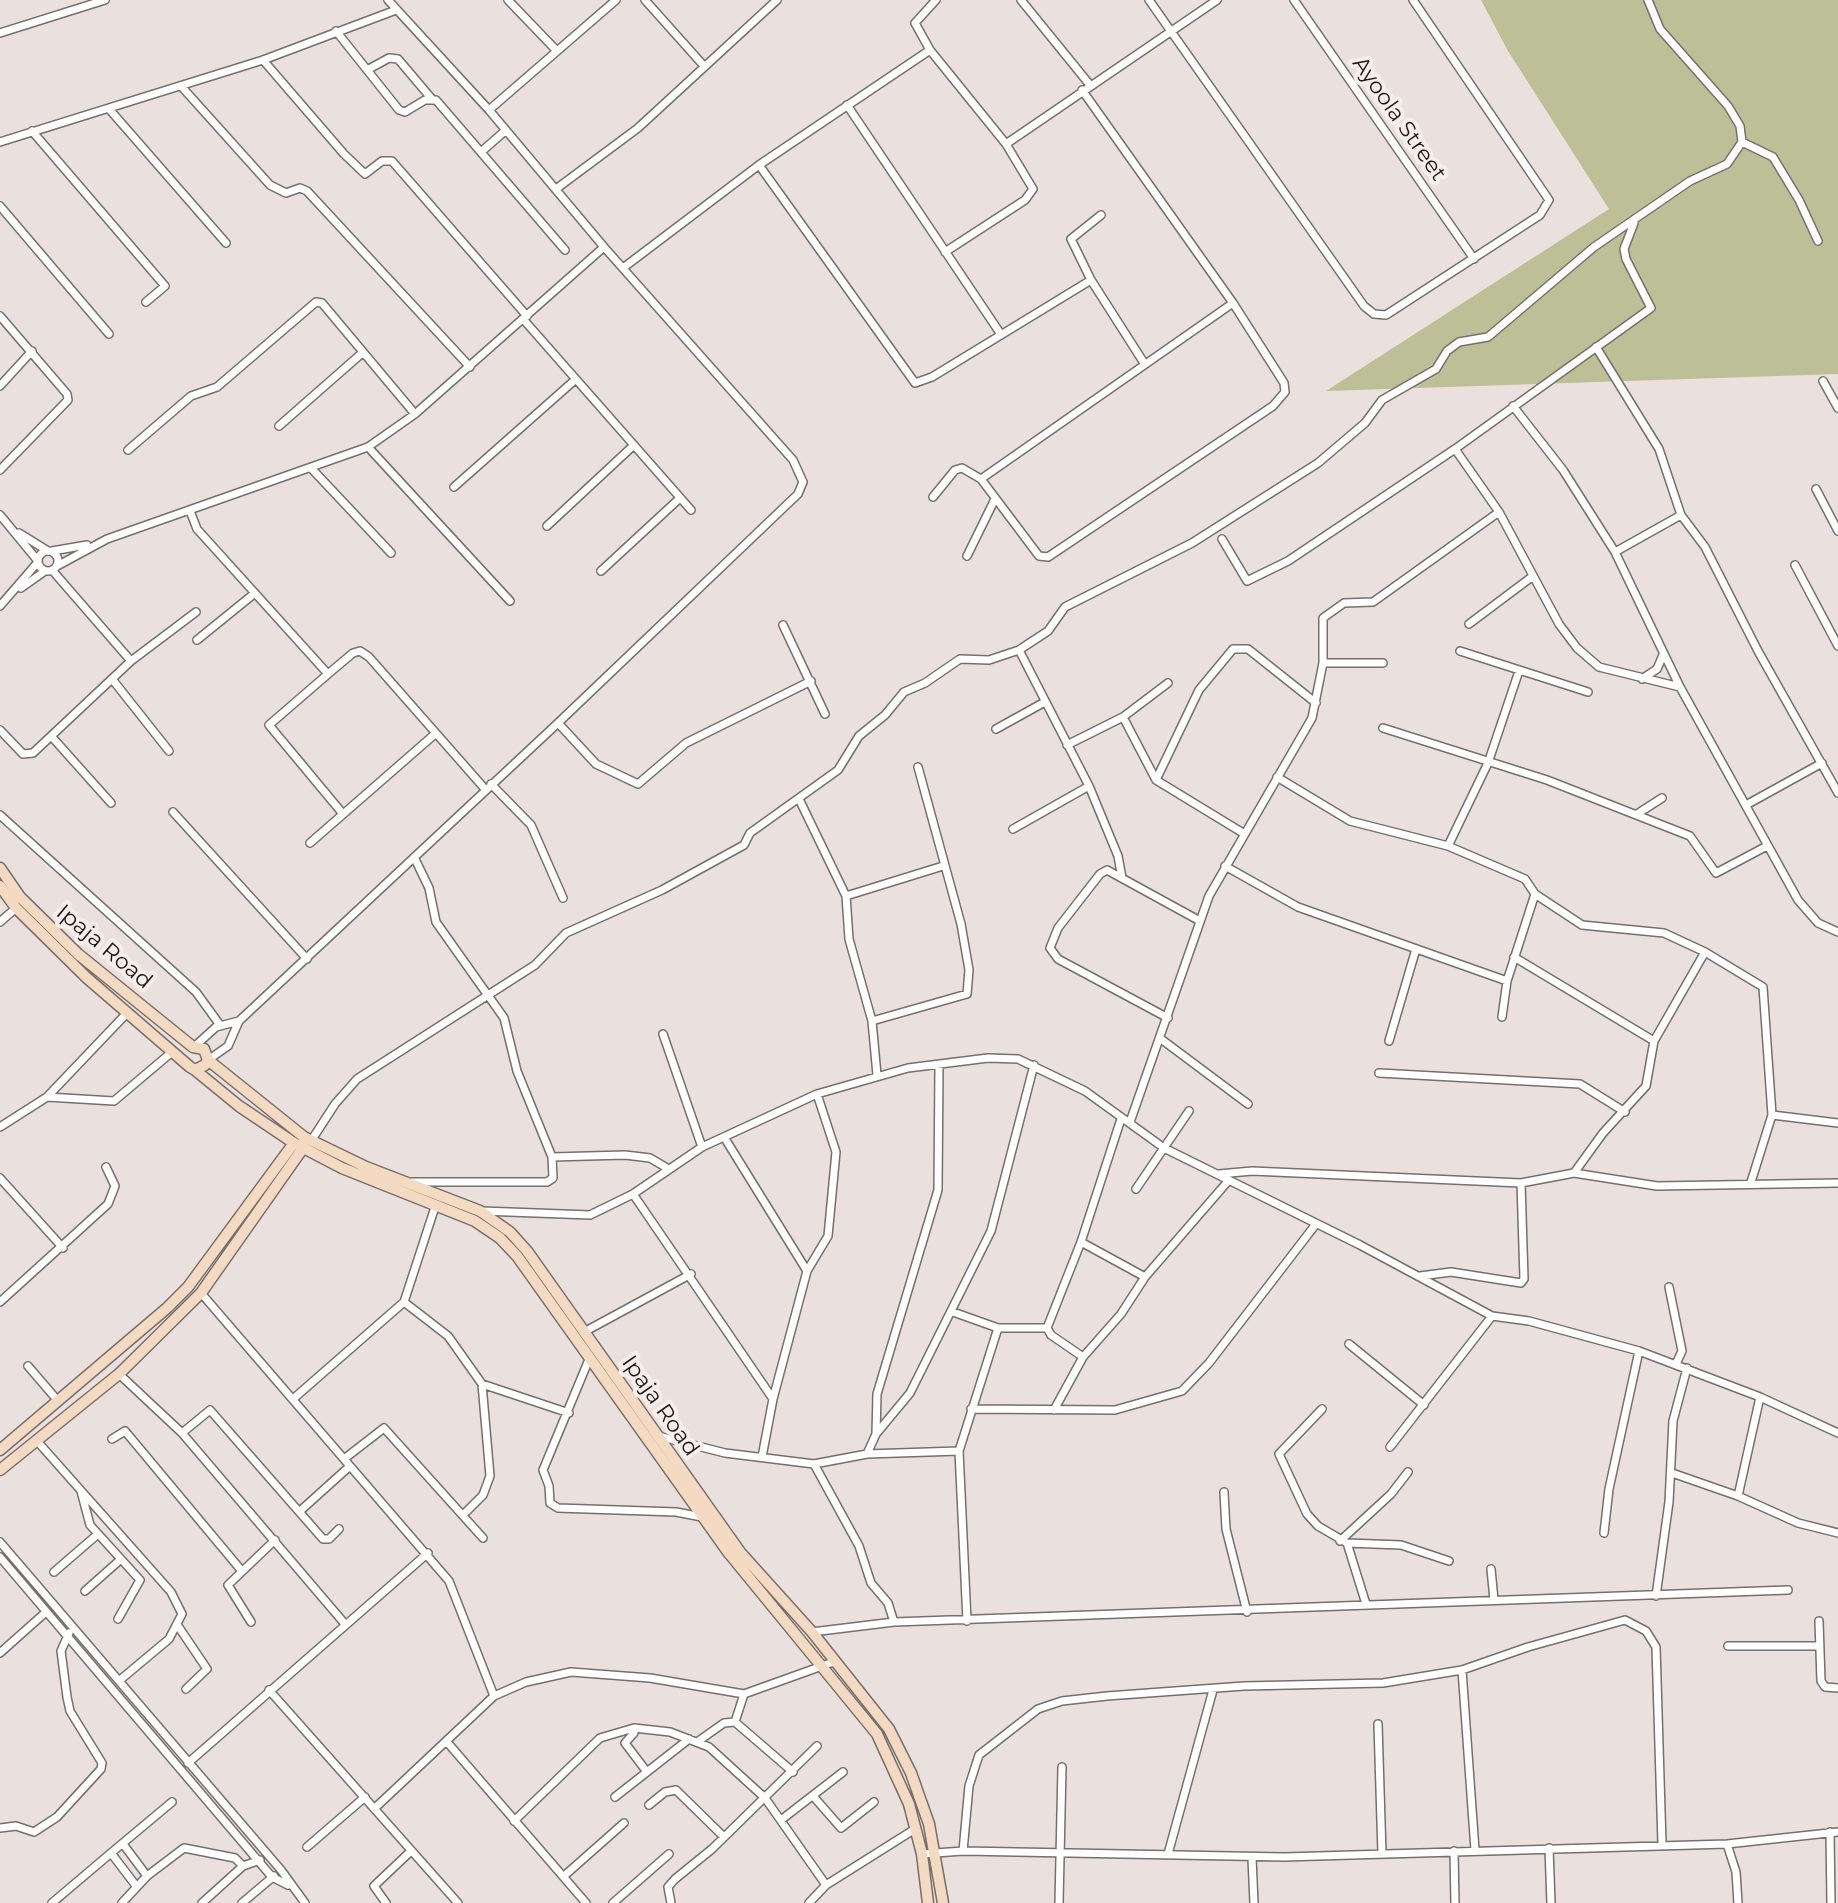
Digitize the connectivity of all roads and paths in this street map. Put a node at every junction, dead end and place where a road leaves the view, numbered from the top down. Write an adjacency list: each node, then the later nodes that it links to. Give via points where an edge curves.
1 (105, 0): 17 (street)
2 (388, 0): 14 (street)
3 (508, 0): 19 (street)
4 (616, 0): 19 (street)
5 (645, 0): 21 (street)
6 (777, 0): 21 (street)
7 (936, 0): 18 (street, via 915,23)
8 (1021, 0): 23 (street)
9 (1149, 0): 15 (street)
10 (1217, 0): 15 (street)
11 (1294, 0): 46 (street, Ayoola Street)
12 (1413, 0): 46 (street, via 1549,200 1540,215)
13 (1648, 0): 33 (street, via 1660,29 1728,106)
14 (396, 10): 16 (street); 29 (street)
15 (1172, 30): 23 (street); 46 (street, via 1374,314 1399,309)
16 (336, 31): 20 (street); 22 (street)
17 (0, 33)
18 (930, 50): 27 (street); 34 (street)
19 (557, 51): 29 (street)
20 (263, 60): 24 (street); 52 (street, via 365,174 382,161 392,161)
21 (704, 66): 37 (street, via 638,128)
22 (367, 70): 26 (street, via 398,59); 26 (street, via 399,110)
23 (1090, 85): 25 (street)
24 (181, 86): 28 (street); 59 (street, via 270,185 286,193 307,191)
25 (1082, 90): 34 (street); 50 (street)
26 (431, 98): 35 (street)
27 (847, 105): 36 (street); 45 (street)
28 (110, 110): 31 (street); 42 (street)
29 (489, 110): 30 (street)
30 (506, 130): 35 (street); 37 (street)
31 (32, 131): 32 (street); 49 (street, via 165,286)
32 (0, 142)
33 (1742, 142): 40 (street, via 1727,164 1690,181); 41 (street, via 1773,157)
34 (1006, 144): 45 (street, via 1032,185 1032,194)
35 (481, 152): 44 (street)
36 (759, 165): 47 (street); 53 (street, via 915,383)
37 (556, 189): 43 (street)
38 (0, 206): 54 (street)
39 (1101, 215): 48 (street, via 1071,239)
40 (1634, 223): 55 (street, via 1624,249 1651,308); 107 (street, via 1594,247 1488,337 1459,342 1436,369 1382,400 1365,423 1318,463 1192,543 1065,607 1048,631)
41 (1818, 241)
42 (226, 243)
43 (604, 247): 47 (street); 52 (street)
44 (565, 250)
45 (945, 252): 53 (street)
46 (1474, 259)
47 (623, 268): 125 (street, via 793,460 803,482 798,494)
48 (1091, 280): 53 (street); 58 (street)
49 (146, 302)
50 (1233, 303): 58 (street); 78 (street, via 1284,383 1282,400 1048,557 1039,556)
51 (0, 316): 56 (street)
52 (525, 318): 59 (street); 60 (street)
53 (1000, 333)
54 (109, 334)
55 (1596, 347): 63 (street); 83 (street, via 1659,449)
56 (32, 351): 62 (street); 72 (street, via 68,400)
57 (361, 354): 65 (street); 66 (street); 70 (street, via 316,302 217,387 191,396)
58 (1144, 363): 73 (street)
59 (470, 367): 65 (street)
60 (576, 379): 67 (street); 74 (street)
61 (1823, 381): 64 (street)
62 (0, 386)
63 (1513, 406): 69 (street); 90 (street, via 1563,470)
64 (1838, 408)
65 (415, 414): 68 (street)
66 (279, 426)
67 (634, 445): 77 (street); 84 (street)
68 (368, 447): 71 (street); 100 (street)
69 (1455, 449): 81 (street); 87 (street, via 1288,561 1247,581)
70 (128, 450)
71 (311, 468): 80 (street); 91 (street)
72 (0, 470)
73 (981, 479): 76 (street, via 962,468 955,470); 78 (street)
74 (454, 487)
75 (1816, 489): 86 (street)
76 (933, 497)
77 (680, 498): 79 (street); 96 (street)
78 (995, 499): 92 (street)
79 (691, 510)
80 (190, 511): 88 (street); 98 (street, via 197,529)
81 (1499, 512): 97 (street); 111 (street, via 1373,602 1344,603 1323,618)
82 (0, 515): 85 (street)
83 (1681, 515): 90 (street); 134 (street, via 1705,547)
84 (547, 526)
85 (13, 529): 89 (street); 93 (street)
86 (1838, 531)
87 (1222, 539)
88 (93, 544): 89 (street); 95 (street)
89 (50, 551): 93 (street, via 41,553); 95 (street, via 57,556)
90 (1615, 552): 109 (street)
91 (391, 553)
92 (967, 556)
93 (38, 561): 95 (street); 99 (street)
94 (1795, 565): 106 (street)
95 (51, 569): 99 (street); 110 (street)
96 (601, 571)
97 (1533, 576): 103 (street); 116 (street, via 1577,648 1599,667)
98 (255, 593): 105 (street); 114 (street)
99 (12, 594): 101 (street)
100 (510, 601)
101 (0, 606)
102 (196, 612): 110 (street)
103 (1469, 624)
104 (783, 625): 117 (street)
105 (197, 640)
106 (1838, 646)
107 (1019, 650): 121 (street); 142 (street, via 989,660 960,659 904,692 859,736 838,770)
108 (1460, 651): 113 (street)
109 (1663, 655): 116 (street, via 1657,669); 119 (street)
110 (131, 661): 115 (street)
111 (1323, 663): 112 (street); 122 (street)
112 (1383, 663)
113 (1519, 671): 120 (street); 133 (street)
114 (328, 674): 129 (street, via 360,651); 146 (street, via 269,725)
115 (112, 679): 130 (street); 132 (street)
116 (1642, 679): 119 (street)
117 (811, 681): 123 (street); 125 (street, via 686,743 638,784 596,764)
118 (1168, 683): 124 (street)
119 (1680, 687): 144 (street)
120 (1588, 692)
121 (1043, 703): 127 (street); 131 (street)
122 (1316, 703): 136 (street, via 1307,729); 137 (street, via 1248,649 1233,649 1199,690)
123 (825, 714)
124 (1123, 717): 131 (street); 137 (street)
125 (558, 723): 138 (street)
126 (1383, 728): 133 (street)
127 (996, 729)
128 (0, 730): 130 (street, via 28,756)
129 (435, 734): 138 (street); 146 (street)
130 (52, 737): 143 (street)
131 (1067, 745): 139 (street)
132 (169, 751)
133 (1488, 763): 147 (street); 152 (street)
134 (1822, 763): 140 (street); 144 (street)
135 (918, 767): 155 (street)
136 (1277, 777): 150 (street); 152 (street, via 1350,821)
137 (1156, 780): 150 (street)
138 (488, 786): 154 (street); 162 (street, via 531,825)
139 (1089, 786): 149 (street); 158 (street)
140 (1838, 793)
141 (1662, 798): 147 (street)
142 (799, 799): 161 (street); 172 (street, via 730,854 566,933 535,965)
143 (111, 803)
144 (1746, 805): 153 (street)
145 (173, 812): 170 (street)
146 (343, 814): 151 (street)
147 (1637, 814): 153 (street, via 1690,836 1716,873)
148 (0, 815): 178 (street, via 196,992)
149 (1013, 829)
150 (1243, 833): 156 (street)
151 (310, 843)
152 (1448, 846): 160 (street, via 1525,879)
153 (1767, 846): 166 (street, via 1808,914)
154 (415, 859): 170 (street); 172 (street, via 429,888 436,922)
155 (943, 866): 161 (street); 177 (street, via 961,924 969,970 967,994)
156 (1225, 866): 164 (street); 167 (street, via 1298,907)
157 (0, 868): 183 (main road, Ipaja Road, via 42,921)
158 (1122, 878): 164 (street); 175 (street, via 1107,870 1100,874 1058,928 1050,948 1058,959)
159 (0, 886): 163 (main road, Ipaja Road)
160 (1535, 894): 168 (street, via 1582,925 1664,933); 169 (street)
161 (846, 896): 177 (street, via 849,939)
162 (563, 898)
163 (16, 908): 165 (street); 173 (main road, Ipaja Road)
164 (1200, 921): 175 (street)
165 (0, 922)
166 (1838, 932)
167 (1416, 949): 171 (street); 181 (street)
168 (1705, 952): 182 (street); 197 (street, via 1763,987)
169 (1514, 957): 171 (street); 182 (street)
170 (307, 959): 176 (street)
171 (1507, 981): 174 (street)
172 (491, 995): 202 (street, via 357,1079); 205 (street, via 504,1018 517,1071)
173 (128, 1012): 184 (main road, Ipaja Road); 193 (street)
174 (1502, 1017)
175 (1168, 1018): 180 (street)
176 (239, 1021): 178 (street); 186 (street, via 228,1046)
177 (872, 1021): 191 (street)
178 (220, 1025): 183 (street)
179 (663, 1034): 203 (street)
180 (1161, 1039): 194 (street); 198 (street)
181 (1389, 1041)
182 (1654, 1041): 196 (street, via 1646,1086)
183 (193, 1047): 185 (main road); 186 (main road, via 204,1049)
184 (172, 1052): 185 (main road, Ipaja Road); 193 (street, via 114,1101)
185 (185, 1060): 189 (main road)
186 (208, 1060): 189 (main road); 202 (main road, Ipaja Road)
187 (1034, 1065): 188 (street, via 988,1058); 198 (street); 231 (street, via 991,1231)
188 (939, 1066): 191 (street); 256 (street, via 938,1190 877,1394)
189 (195, 1070): 202 (main road, Ipaja Road, via 239,1106)
190 (1379, 1073): 196 (street, via 1580,1084)
191 (877, 1075): 192 (street)
192 (817, 1094): 201 (street); 223 (street, via 836,1152 828,1236)
193 (47, 1097): 200 (street)
194 (1248, 1104)
195 (1189, 1111): 204 (street)
196 (1625, 1112): 208 (street)
197 (1772, 1115): 199 (street); 213 (street)
198 (1126, 1120): 204 (street); 221 (street)
199 (1838, 1123)
200 (0, 1127)
201 (724, 1137): 203 (street); 223 (street)
202 (303, 1144): 212 (main road, Ipaja Road); 218 (main road, Ipaja Road, via 342,1168); 228 (main road); 248 (main road, via 188,1287)
203 (702, 1147): 207 (street)
204 (1164, 1148): 209 (street); 216 (street)
205 (552, 1157): 207 (street, via 625,1155 650,1158); 212 (street, via 553,1178 547,1182)
206 (106, 1167): 222 (street, via 115,1186 108,1204)
207 (667, 1168): 217 (street)
208 (1574, 1173): 213 (street, via 1657,1186); 214 (street)
209 (1216, 1175): 211 (street); 214 (street, via 1252,1171)
210 (0, 1178): 222 (street)
211 (1229, 1180): 220 (street); 226 (street)
212 (410, 1182): 219 (main road, Ipaja Road)
213 (1751, 1182): 215 (street)
214 (1521, 1183): 225 (street, via 1521,1283 1451,1272)
215 (1838, 1183)
216 (1136, 1189)
217 (633, 1194): 219 (street, via 590,1215); 224 (street)
218 (436, 1204): 230 (street); 238 (main road, Ipaja Road, via 500,1238)
219 (480, 1211): 235 (main road, Ipaja Road, via 527,1251)
220 (1316, 1224): 225 (street); 252 (street, via 1182,1391 1122,1410)
221 (1081, 1242): 226 (street); 234 (street)
222 (63, 1248): 229 (street)
223 (807, 1271): 247 (street)
224 (691, 1274): 235 (street); 247 (street)
225 (1420, 1276): 232 (street)
226 (1145, 1277): 239 (street)
227 (1669, 1287): 240 (street, via 1682,1351)
228 (201, 1293): 243 (main road); 246 (street)
229 (0, 1302)
230 (404, 1302): 244 (street, via 448,1336); 246 (street)
231 (953, 1312): 233 (street); 256 (street, via 910,1393)
232 (1492, 1316): 237 (street); 249 (street)
233 (998, 1328): 234 (street); 250 (street)
234 (1047, 1328): 239 (street)
235 (584, 1332): 238 (main road, Ipaja Road)
236 (1349, 1344): 249 (street)
237 (1639, 1351): 240 (street); 277 (street)
238 (592, 1353): 253 (street); 257 (main road, Ipaja Road); 275 (main road, Ipaja Road)
239 (1083, 1357): 252 (street)
240 (1676, 1364): 242 (street)
241 (28, 1366): 248 (street)
242 (1687, 1368): 245 (street); 269 (street, via 1673,1421)
243 (119, 1374): 254 (street); 259 (main road)
244 (482, 1384): 253 (street); 274 (street, via 490,1476 483,1495)
245 (1760, 1397): 255 (street); 272 (street)
246 (293, 1399): 265 (street)
247 (773, 1399): 264 (street)
248 (58, 1401): 261 (main road)
249 (1424, 1405): 260 (street)
250 (971, 1409): 252 (street); 262 (street)
251 (1322, 1409): 283 (street, via 1279,1454 1307,1514)
252 (1054, 1410)
253 (569, 1413): 275 (street, via 543,1470 550,1503 558,1508)
254 (182, 1433): 273 (street, via 210,1410); 281 (street)
255 (1838, 1433)
256 (876, 1434): 263 (street)
257 (656, 1435): 264 (street); 305 (main road, Ipaja Road, via 740,1552)
258 (112, 1439): 289 (street, via 125,1431)
259 (37, 1441): 267 (main road); 270 (street)
260 (1390, 1447)
261 (0, 1450)
262 (959, 1451): 263 (street); 299 (street)
263 (867, 1454): 266 (street)
264 (762, 1457): 266 (street)
265 (347, 1463): 273 (street); 274 (street, via 384,1428); 284 (street)
266 (814, 1464): 302 (street)
267 (0, 1470)
268 (1408, 1472): 283 (street)
269 (1672, 1473): 272 (street); 293 (street)
270 (80, 1489): 279 (street, via 87,1519); 304 (street, via 171,1592 182,1614)
271 (1224, 1492): 297 (street, via 1226,1529)
272 (1738, 1496): 278 (street, via 1798,1523)
273 (300, 1511): 276 (street, via 323,1539)
274 (463, 1515): 280 (street)
275 (702, 1517): 311 (main road, Ipaja Road)
276 (339, 1529)
277 (1604, 1533)
278 (1838, 1533)
279 (98, 1534): 286 (street); 290 (street)
280 (483, 1538)
281 (275, 1540): 289 (street); 303 (street)
282 (0, 1542): 306 (street)
283 (1343, 1542): 287 (street, via 1401,1545); 295 (street)
284 (428, 1553): 303 (street); 319 (street, via 449,1581)
285 (0, 1557): 296 (street)
286 (120, 1560): 292 (street); 298 (street, via 140,1580)
287 (1449, 1561)
288 (1491, 1569): 294 (street)
289 (241, 1570): 301 (street, via 228,1585)
290 (54, 1572)
291 (1788, 1590): 293 (street)
292 (85, 1591)
293 (1656, 1596): 294 (street)
294 (1494, 1600): 295 (street)
295 (1366, 1604): 297 (street)
296 (46, 1612): 306 (street); 309 (street)
297 (1247, 1612): 299 (street)
298 (118, 1619)
299 (967, 1621): 302 (street)
300 (1819, 1621): 308 (street)
301 (251, 1622)
302 (894, 1622): 305 (street)
303 (345, 1624): 316 (street)
304 (178, 1626): 313 (street); 315 (street, via 207,1669)
305 (812, 1632): 310 (main road, Ipaja Road)
306 (69, 1633): 313 (street); 342 (street, via 61,1651 70,1711 101,1769 57,1817 34,1832); 364 (street)
307 (1728, 1646): 308 (street)
308 (1819, 1646): 314 (street, via 1821,1681 1825,1687)
309 (0, 1653)
310 (836, 1661): 311 (street); 356 (main road, Ipaja Road, via 901,1751)
311 (825, 1667): 318 (street); 343 (main road, Ipaja Road, via 877,1734 899,1777)
312 (1462, 1670): 317 (street, via 1383,1683); 347 (street, via 1615,1621 1625,1620 1646,1631 1656,1647); 351 (street)
313 (120, 1680): 326 (street)
314 (1838, 1688)
315 (186, 1689)
316 (269, 1690): 326 (street); 332 (street)
317 (1213, 1690): 353 (street, via 1062,1701 1019,1721 979,1755 969,1786); 359 (street)
318 (744, 1694): 319 (street, via 650,1678 571,1672); 320 (street)
319 (494, 1696): 324 (street)
320 (735, 1722): 323 (street); 329 (street)
321 (1378, 1724): 360 (street)
322 (634, 1728): 323 (street); 328 (street, via 625,1743); 340 (street, via 600,1738)
323 (693, 1740): 328 (street); 334 (street, via 709,1747)
324 (447, 1742): 338 (street); 340 (street)
325 (817, 1746): 329 (street)
326 (188, 1763): 361 (street)
327 (1062, 1767): 362 (street)
328 (647, 1772): 333 (street)
329 (793, 1772): 334 (street)
330 (843, 1772): 331 (street)
331 (813, 1796): 336 (street, via 841,1828); 339 (street)
332 (365, 1797): 338 (street); 349 (street)
333 (615, 1797)
334 (765, 1798): 339 (street); 345 (street)
335 (172, 1802): 346 (street)
336 (874, 1802)
337 (649, 1805): 345 (street, via 676,1790)
338 (375, 1808): 352 (street)
339 (781, 1820): 370 (street)
340 (514, 1821): 368 (street)
341 (624, 1823): 368 (street)
342 (0, 1828)
343 (915, 1829): 358 (main road, Ipaja Road); 370 (street)
344 (1834, 1832): 348 (street); 391 (street)
345 (724, 1837): 382 (street, via 668,1887)
346 (123, 1844): 355 (street); 367 (street)
347 (1662, 1844): 348 (street); 350 (street)
348 (1727, 1844): 390 (street)
349 (307, 1847)
350 (1549, 1848): 351 (street); 389 (street)
351 (1475, 1850): 354 (street)
352 (411, 1851): 379 (street, via 374,1886); 380 (street)
353 (963, 1851): 356 (street); 362 (street)
354 (1454, 1851): 360 (street); 388 (street)
355 (111, 1853): 372 (street); 374 (street)
356 (935, 1853): 358 (street); 385 (main road, Ipaja Road)
357 (669, 1854): 381 (street)
358 (922, 1854): 384 (main road, Ipaja Road)
359 (1168, 1854): 362 (street); 363 (street)
360 (1382, 1854): 363 (street)
361 (267, 1855): 364 (street); 366 (street)
362 (1059, 1855): 386 (street)
363 (1252, 1858): 387 (street)
364 (258, 1861): 365 (street); 369 (street)
365 (243, 1866): 367 (street, via 240,1860 193,1847 175,1853); 376 (street)
366 (281, 1870): 369 (street); 371 (street)
367 (147, 1876): 372 (street)
368 (564, 1876): 373 (street)
369 (272, 1877): 371 (street); 377 (street)
370 (826, 1885): 383 (street)
371 (290, 1886): 378 (street)
372 (137, 1887): 375 (street)
373 (583, 1902)
374 (52, 1903)
375 (122, 1903)
376 (202, 1903)
377 (242, 1903)
378 (305, 1903)
379 (386, 1903)
380 (458, 1903)
381 (613, 1903)
382 (671, 1903)
383 (809, 1903)
384 (928, 1903)
385 (943, 1903)
386 (1059, 1903)
387 (1254, 1903)
388 (1455, 1903)
389 (1551, 1903)
390 (1738, 1903)
391 (1831, 1903)

